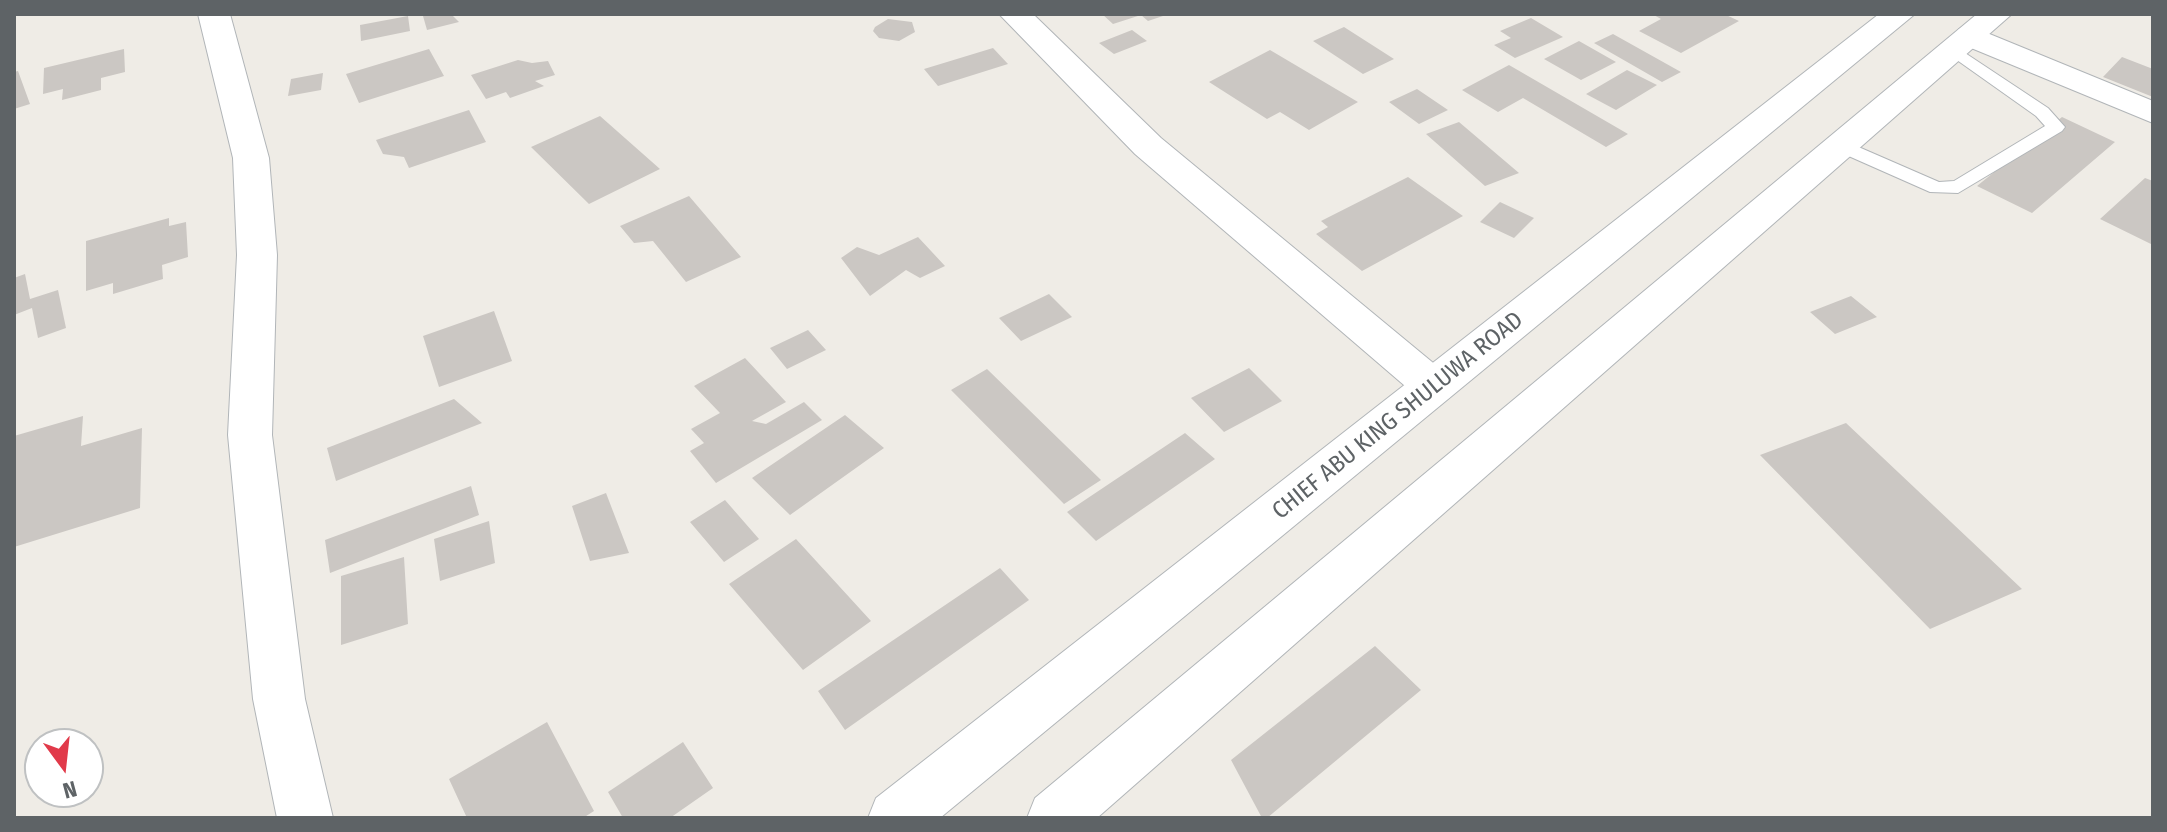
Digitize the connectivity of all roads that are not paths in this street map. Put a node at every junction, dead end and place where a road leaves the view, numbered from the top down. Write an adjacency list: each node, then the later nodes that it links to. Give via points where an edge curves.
1 (214, 14): 8 (street, via 251,158 257,255 250,435 279,699)
2 (1015, 14): 7 (street, via 1148,146)
3 (1899, 14): 7 (street, CHIEF ABU KING SHULUWA ROAD)
4 (1973, 33): 5 (street); 6 (street); 6 (lane, via 2056,127 1949,188 1937,188)
5 (2153, 113)
6 (1841, 146): 10 (street)
7 (1434, 387): 9 (street, CHIEF ABU KING SHULUWA ROAD)
8 (305, 818)
9 (896, 818)
10 (1055, 818)

